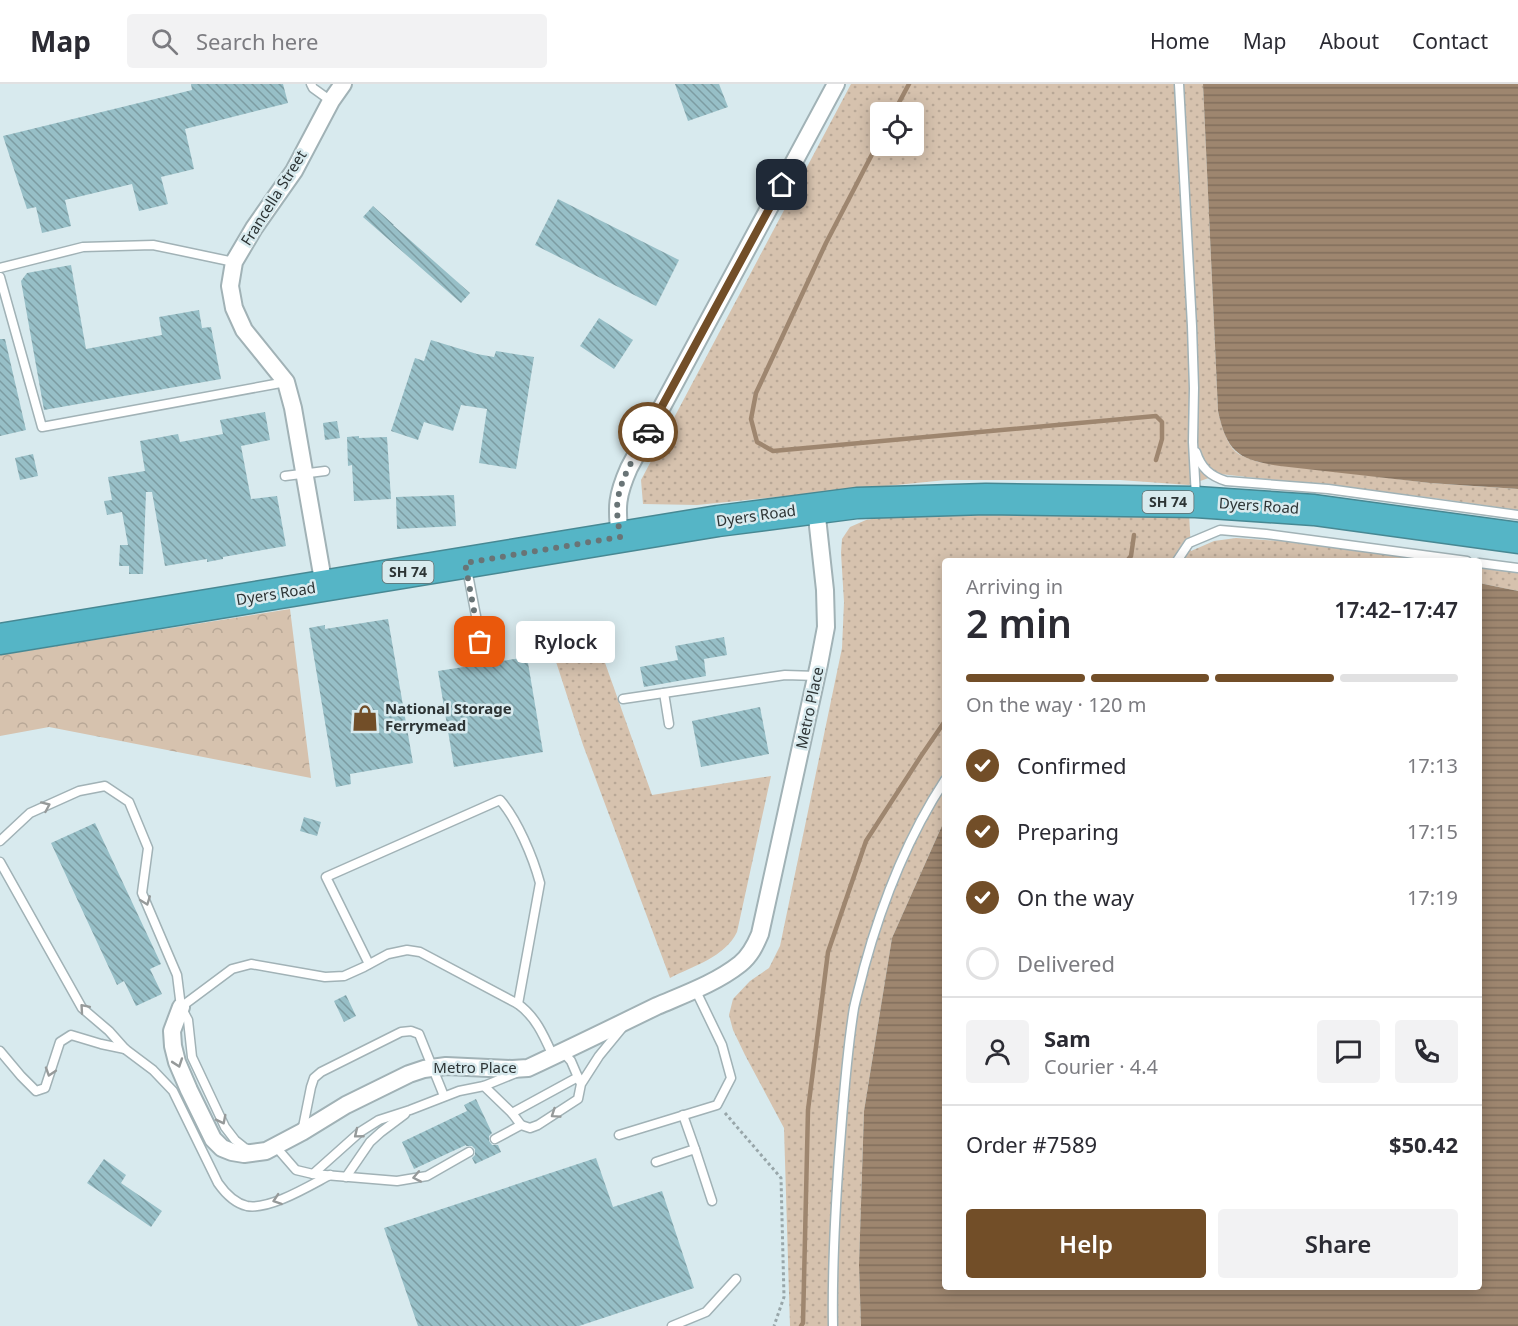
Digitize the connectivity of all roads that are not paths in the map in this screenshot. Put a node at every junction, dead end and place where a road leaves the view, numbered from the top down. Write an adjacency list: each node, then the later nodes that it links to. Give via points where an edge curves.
1 (311, 84): 5 (lane)
2 (343, 84): 5 (street, Francella Street)
3 (836, 84): 17 (street, via 629,468 617,506)
4 (1179, 84): 10 (lane, via 1192,326)
5 (331, 101): 6 (street, Francella Street, via 294,171)
6 (234, 262): 7 (lane, via 153,245 83,246); 9 (street, Francella Street, via 230,286 234,308 244,330)
7 (0, 268)
8 (0, 277): 9 (lane, via 42,427)
9 (286, 382): 12 (street, Francella Street)
10 (1193, 442): 14 (lane); 16 (lane, via 1201,465 1226,481 1328,489)
11 (325, 471): 12 (lane)
12 (305, 474): 13 (lane); 24 (street, Francella Street)
13 (285, 476)
14 (1196, 502): 15 (highway, Dyers Road / SH 74, via 986,499); 18 (highway, Dyers Road / SH 74, via 1314,510)
15 (816, 508): 17 (highway, Dyers Road / SH 74); 27 (street, Metro Place, via 826,605)
16 (1518, 515)
17 (620, 537): 21 (highway, Dyers Road / SH 74)
18 (1518, 538)
19 (1179, 558): 20 (lane, via 1189,543 1220,530)
20 (1445, 558)
21 (465, 563): 24 (highway, Dyers Road / SH 74); 26 (lane)
22 (1482, 563): 23 (lane)
23 (1518, 568)
24 (324, 586): 25 (highway, Dyers Road / SH 74)
25 (0, 639)
26 (480, 642)
27 (817, 676): 28 (lane, via 785,675); 35 (street, Metro Place, via 755,948 726,974)
28 (664, 693): 29 (lane); 30 (lane)
29 (623, 699)
30 (669, 724)
31 (942, 785): 64 (lane, via 894,876 872,938 855,1006 845,1075)
32 (0, 841): 37 (lane, Metro Place, one-way to 37, via 30,813 79,791 105,786 129,802 148,848 142,892 177,975)
33 (0, 862): 39 (lane, one-way to 33, via 82,1008)
34 (369, 964): 36 (lane, via 388,954 420,952); 36 (lane, via 326,878 500,800 528,849 540,883); 37 (lane, via 344,976 325,977 251,964 232,969)
35 (695, 989): 38 (street, Metro Place); 49 (lane, via 722,1045 730,1078 717,1105)
36 (518, 1004): 41 (lane, via 528,1011)
37 (181, 1007): 54 (street, Metro Place, one-way to 54, via 172,1031 173,1046 213,1139 232,1152)
38 (627, 1020): 41 (street, Metro Place); 44 (lane)
39 (125, 1049): 40 (lane, one-way to 40, via 71,1035 60,1042 45,1088 36,1091); 59 (lane, one-way to 39, via 274,1202 247,1206 235,1201 218,1183 173,1091)
40 (0, 1051)
41 (558, 1054): 43 (street, Metro Place); 44 (lane, via 571,1060)
42 (433, 1066): 43 (street, Metro Place); 46 (lane); 51 (street, Metro Place, via 345,1105); 51 (lane, via 419,1034 411,1031 401,1032 321,1072 311,1087)
43 (528, 1068): 45 (lane)
44 (579, 1080): 48 (lane); 50 (lane, one-way to 50, via 578,1099 538,1125)
45 (484, 1086): 46 (lane); 48 (lane)
46 (444, 1096): 47 (lane)
47 (410, 1110): 58 (lane, one-way to 58, via 369,1125); 60 (lane, via 370,1142)
48 (512, 1113): 50 (lane)
49 (683, 1115): 52 (lane); 55 (lane)
50 (520, 1125): 53 (lane)
51 (302, 1132): 54 (street, Metro Place)
52 (619, 1135)
53 (495, 1138)
54 (271, 1149): 58 (lane, via 296,1170)
55 (695, 1149): 57 (lane); 61 (lane)
56 (469, 1152): 60 (lane, one-way to 60, via 427,1176 397,1181)
57 (656, 1162)
58 (313, 1174): 59 (lane)
59 (330, 1176): 60 (lane)
60 (346, 1177)
61 (712, 1201)
62 (736, 1278): 63 (lane, via 706,1312)
63 (672, 1326)
64 (833, 1326)

